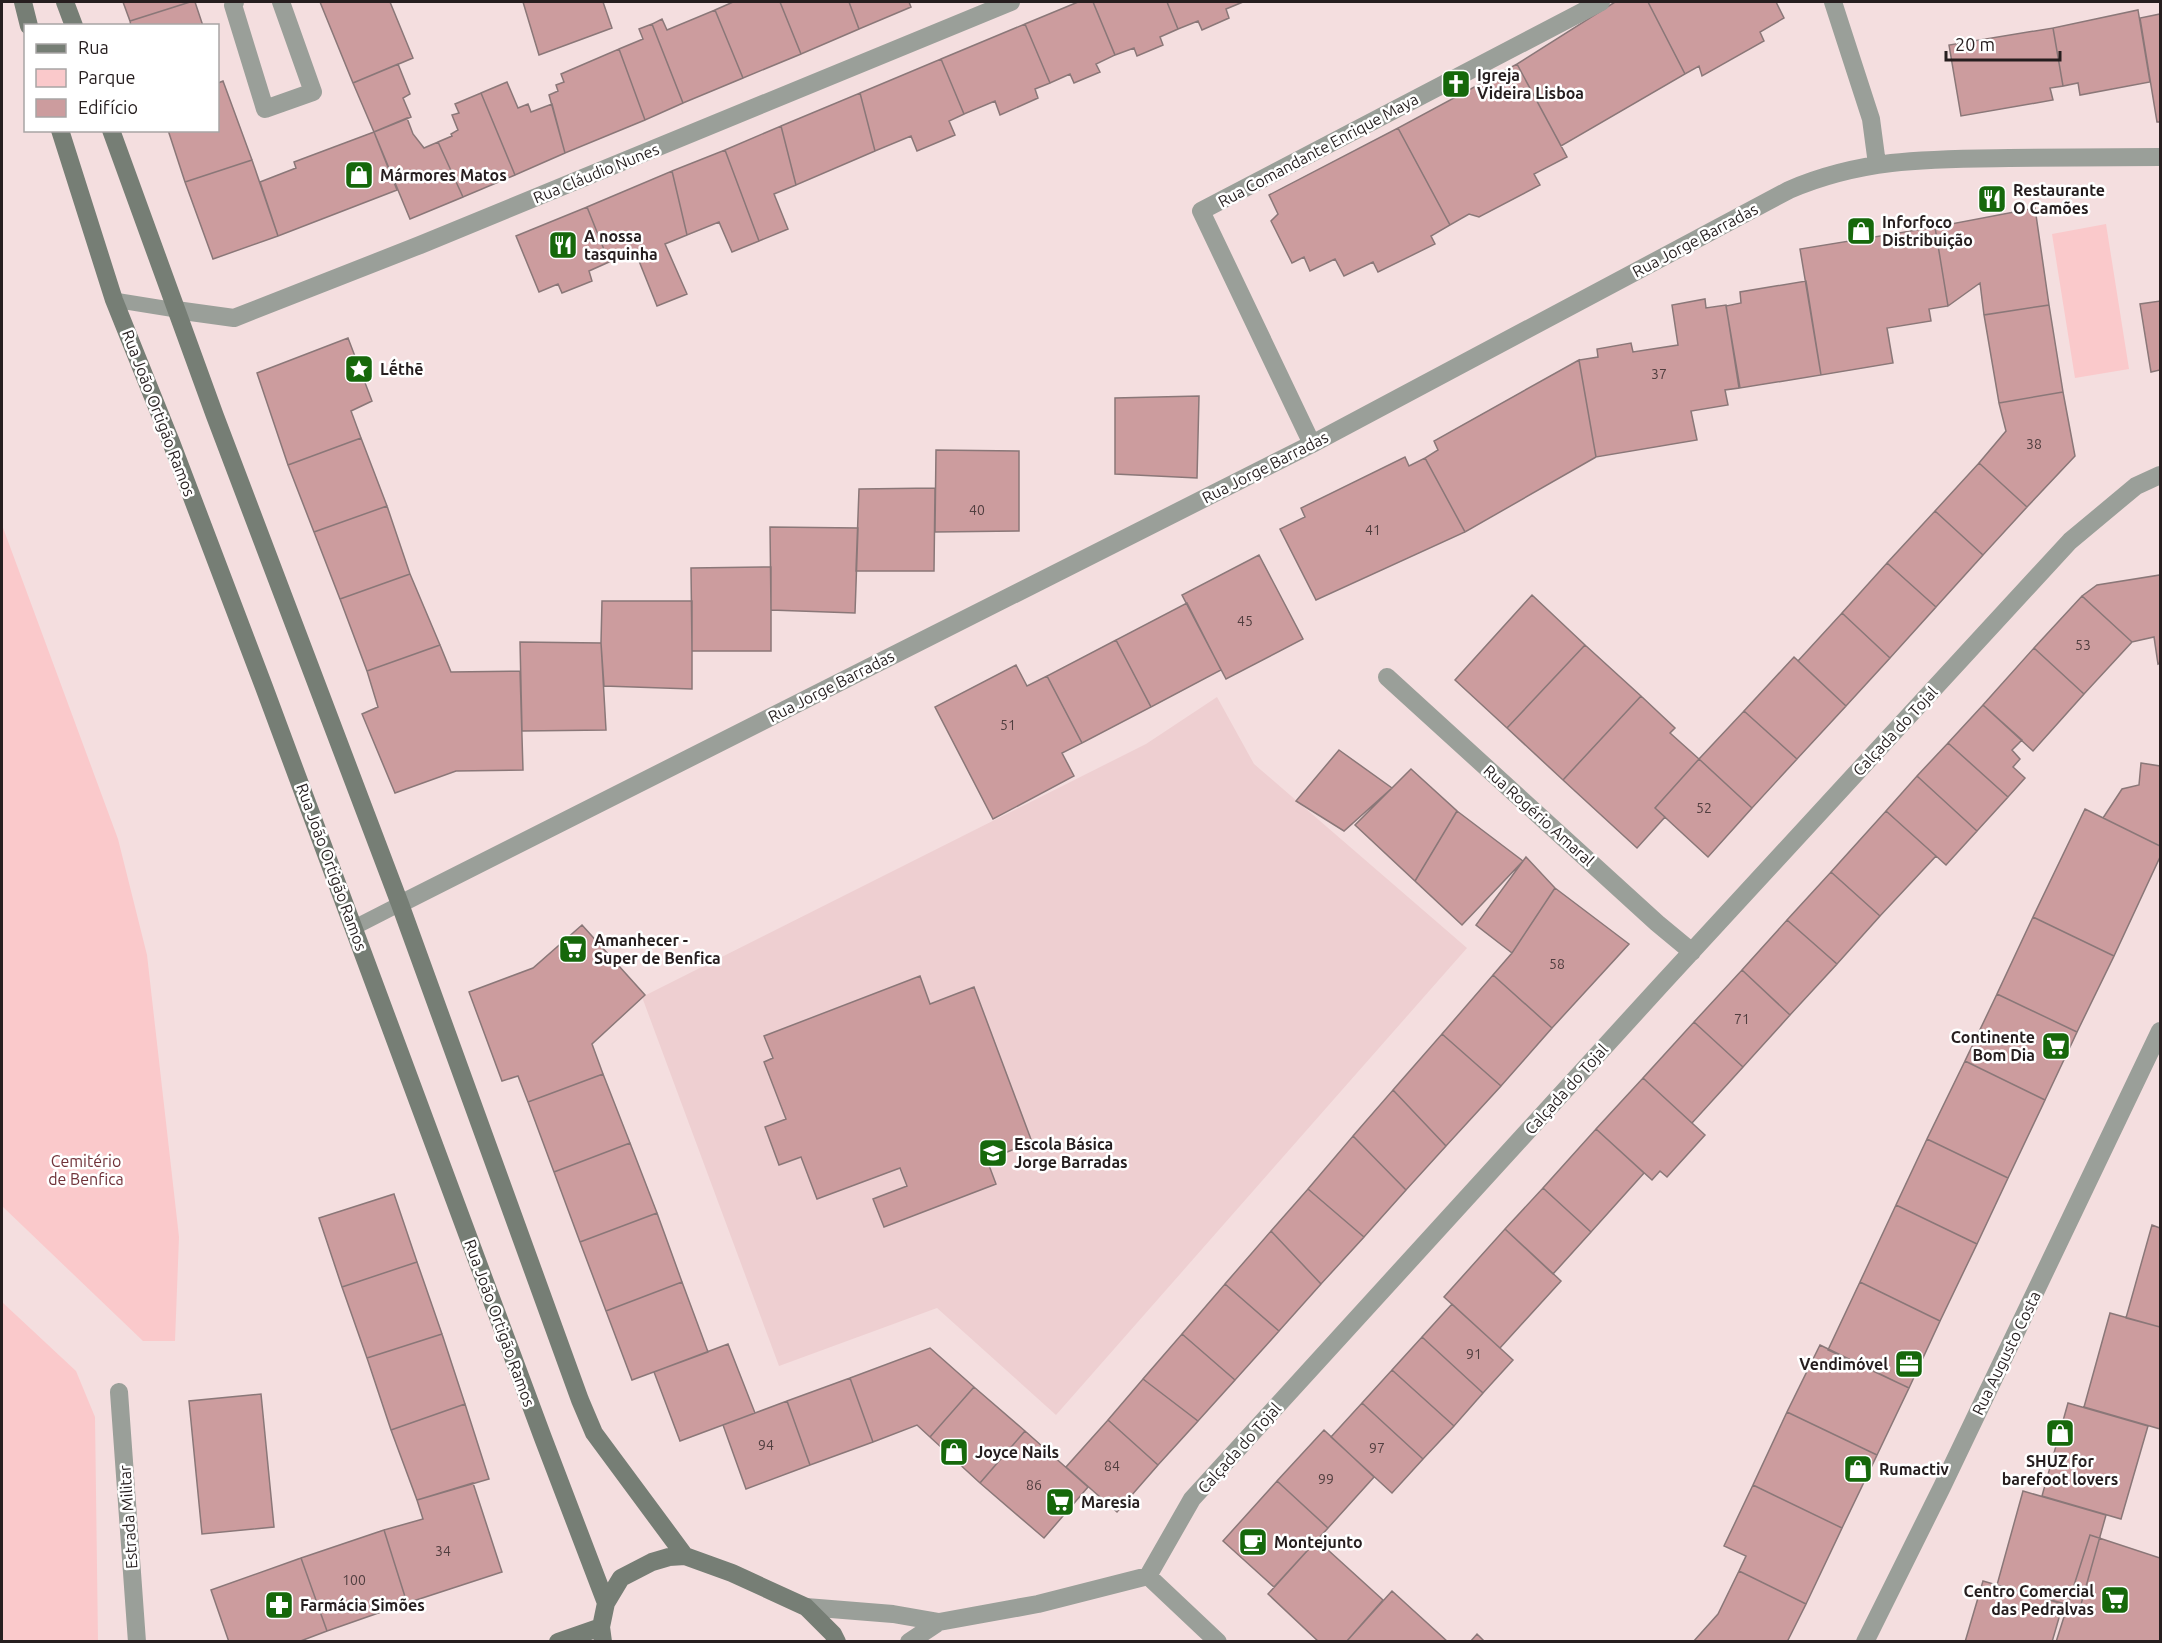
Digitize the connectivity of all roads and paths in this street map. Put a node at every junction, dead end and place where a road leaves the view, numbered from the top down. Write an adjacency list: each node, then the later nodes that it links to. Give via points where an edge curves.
1 (23, 2): 8 (street)
2 (65, 2): 9 (street)
3 (235, 2): 4 (street, via 233,6 265,109 313,92)
4 (281, 2)
5 (1011, 2): 15 (street, Rua Cláudio Nunes, via 234,318)
6 (1601, 2): 16 (street, Rua Comandante Enrique Maya, via 1201,211)
7 (1833, 2): 13 (street, via 1871,119)
8 (28, 24)
9 (73, 24)
10 (61, 132): 14 (street, Rua João Ortigão Ramos)
11 (112, 132): 15 (street)
12 (2160, 157): 13 (street, Rua Jorge Barradas, via 1932,159)
13 (1877, 164): 16 (street, Rua Jorge Barradas, via 1819,177 1789,190)
14 (114, 300): 15 (lane); 20 (street, Rua João Ortigão Ramos)
15 (176, 310): 19 (street)
16 (1312, 444): 19 (street, Rua Jorge Barradas)
17 (2160, 475): 21 (street, Calçada do Tojal, via 2136,486 2070,541)
18 (1387, 677): 21 (street, Rua Rogério Amaral)
19 (400, 904): 20 (lane); 25 (street, via 594,1433)
20 (355, 927): 27 (street, Rua João Ortigão Ramos)
21 (1692, 952): 26 (street, Calçada do Tojal, via 1192,1500)
22 (2160, 1031): 23 (street, Rua Augusto Costa)
23 (2153, 1066): 36 (street, Rua Augusto Costa)
24 (118, 1392): 31 (street, Estrada Militar)
25 (686, 1556): 27 (street, via 652,1562 621,1578); 28 (street)
26 (1148, 1576): 29 (street, via 1038,1604); 35 (street)
27 (606, 1603): 30 (street)
28 (806, 1607): 29 (street); 33 (street)
29 (939, 1622): 34 (street)
30 (602, 1634): 32 (street)
31 (137, 1641)
32 (558, 1641)
33 (837, 1641)
34 (909, 1641)
35 (1218, 1641)
36 (1865, 1641)

